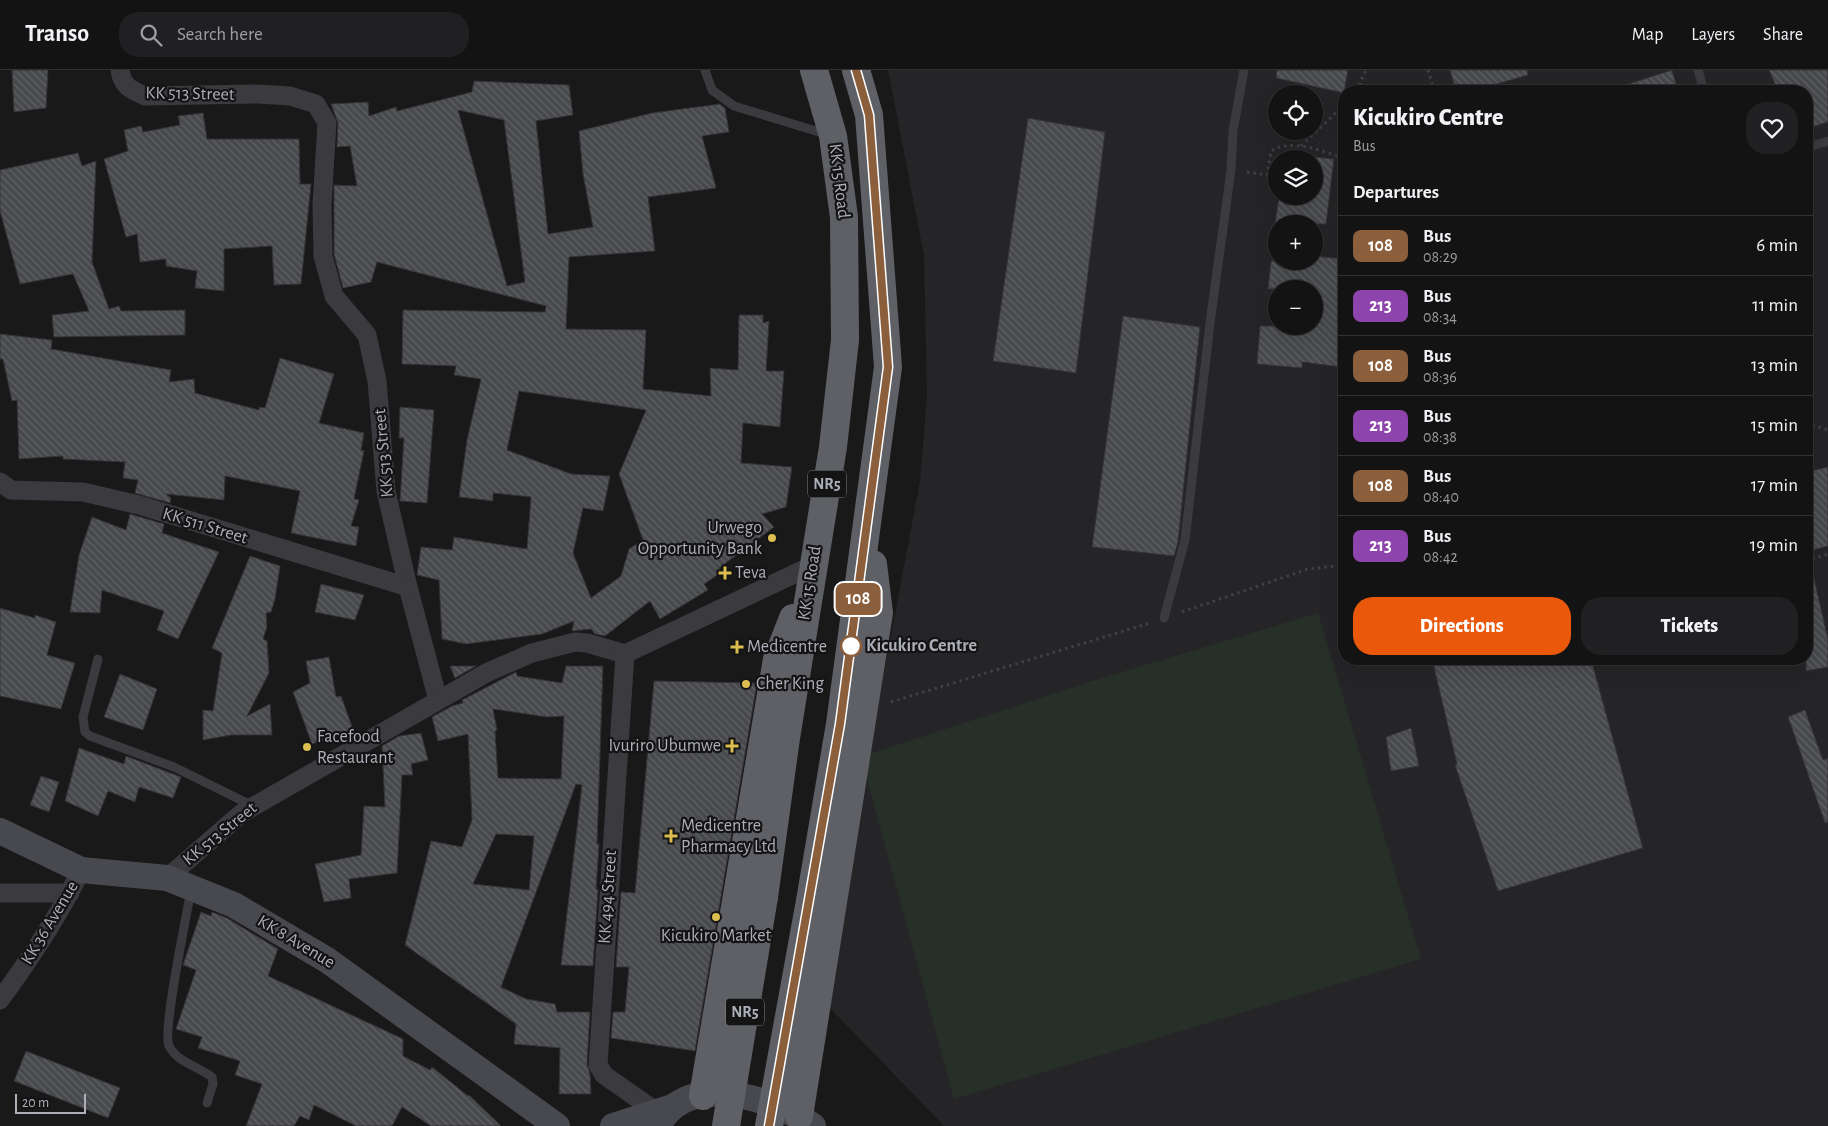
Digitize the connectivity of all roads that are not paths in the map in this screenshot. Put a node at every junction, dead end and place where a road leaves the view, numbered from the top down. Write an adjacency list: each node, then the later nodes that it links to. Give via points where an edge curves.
1 (120, 70): 14 (street, KK 513 Street, via 129,90 145,96 290,96 316,104 327,123 322,205 323,256 334,296 367,335 378,381 386,491)
2 (705, 70): 8 (lane, via 712,90 734,106)
3 (814, 70): 8 (highway, KK 15 Road / NR5)
4 (856, 70): 12 (highway, KK 15 Road / NR5, via 869,115 888,367)
5 (1244, 70): 15 (lane, via 1233,131 1231,170 1185,540)
6 (1698, 70): 7 (lane)
7 (1702, 85)
8 (833, 136): 13 (highway, KK 15 Road / NR5, via 844,217 845,340 833,447)
9 (1828, 141): 10 (lane)
10 (1813, 146)
11 (0, 482): 14 (street, KK 511 Street, via 10,490 83,492 139,505)
12 (868, 523): 30 (highway, via 879,613); 34 (highway, KK 15 Road / NR5, bridge, via 840,724)
13 (813, 566): 16 (street); 26 (highway, via 777,659); 33 (highway, KK 15 Road / NR5, bridge)
14 (408, 587): 18 (street, KK 513 Street)
15 (1164, 618)
16 (625, 654): 18 (street, via 575,642 532,653 488,672); 28 (street, KK 494 Street, via 598,1065 604,1075)
17 (98, 659): 19 (lane, via 83,717 85,732 174,767)
18 (438, 700): 19 (street, KK 513 Street)
19 (253, 806): 21 (street, KK 513 Street)
20 (0, 832): 22 (main road, KK 8 Avenue)
21 (167, 878): 22 (main road, KK 8 Avenue); 23 (main road, KK 8 Avenue)
22 (75, 881): 24 (street); 25 (street, KK 36 Avenue, via 22,970)
23 (191, 887): 27 (lane, via 167,1034 169,1047 182,1061 212,1077); 29 (main road, KK 8 Avenue, via 234,904 328,960)
24 (0, 893)
25 (0, 1000)
26 (703, 1096): 28 (main road, via 689,1099); 30 (main road, via 730,1093 775,1105)
27 (207, 1103)
28 (662, 1115): 32 (main road)
29 (530, 1118): 31 (main road, KK 8 Avenue)
30 (806, 1121)
31 (557, 1126)
32 (613, 1126)
33 (726, 1126)
34 (769, 1126)

